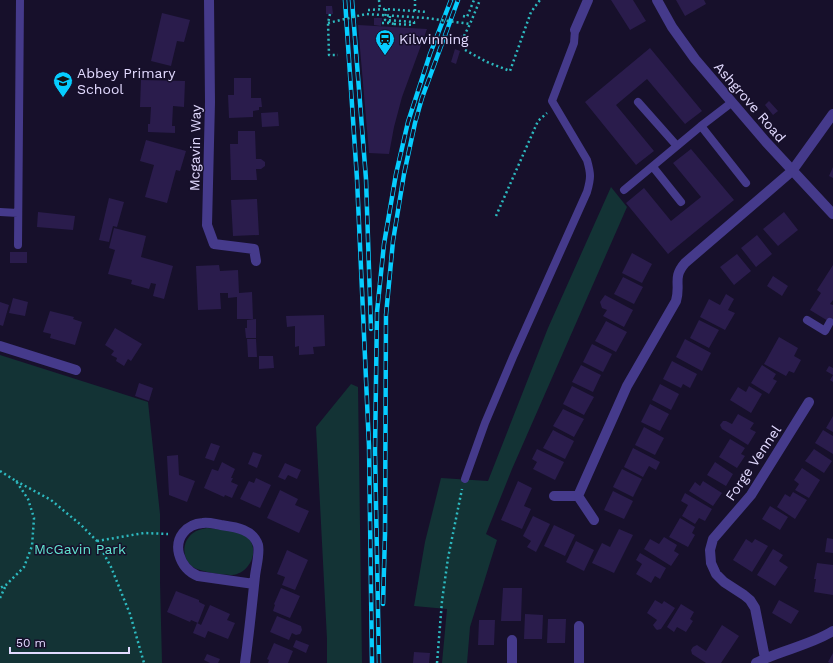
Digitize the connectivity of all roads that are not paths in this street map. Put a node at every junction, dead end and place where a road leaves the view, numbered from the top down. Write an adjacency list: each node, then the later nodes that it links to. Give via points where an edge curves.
1 (20, 0): 17 (lane)
2 (209, 0): 20 (street, Mcgavin Way, via 207,225 214,244 254,249)
3 (588, 0): 5 (street)
4 (657, 0): 7 (street, Ashgrove Road, via 672,27 695,59)
5 (575, 30): 26 (lane, via 574,43 552,101 587,160 591,178 588,192 513,357)
6 (638, 102): 10 (lane)
7 (731, 102): 9 (lane); 12 (street, Ashgrove Road)
8 (833, 114): 12 (street)
9 (701, 126): 10 (lane); 13 (lane)
10 (677, 146): 11 (lane)
11 (653, 167): 14 (lane); 15 (lane)
12 (792, 170): 18 (street, Ashgrove Road); 28 (street, via 680,268 676,301 627,386)
13 (746, 183)
14 (624, 190)
15 (681, 202)
16 (0, 212): 17 (lane)
17 (18, 213): 19 (lane)
18 (833, 214)
19 (18, 245)
20 (256, 261)
21 (807, 320): 22 (lane, via 825,331)
22 (830, 322)
23 (0, 346): 24 (street)
24 (76, 370)
25 (809, 402): 34 (street, Forge Vennel, via 751,495 713,539 710,550 711,563 716,574 750,600 755,608)
26 (465, 479)
27 (554, 496): 28 (street)
28 (578, 496): 29 (street)
29 (594, 520)
30 (254, 584): 30 (street, via 258,547 256,540 243,529 204,523 196,524 180,535 180,554 184,566 192,574); 35 (street)
31 (579, 626): 37 (street)
32 (833, 632): 34 (street)
33 (512, 640): 36 (street)
34 (765, 658): 38 (street)
35 (245, 663)
36 (512, 663)
37 (579, 663)
38 (756, 663)

